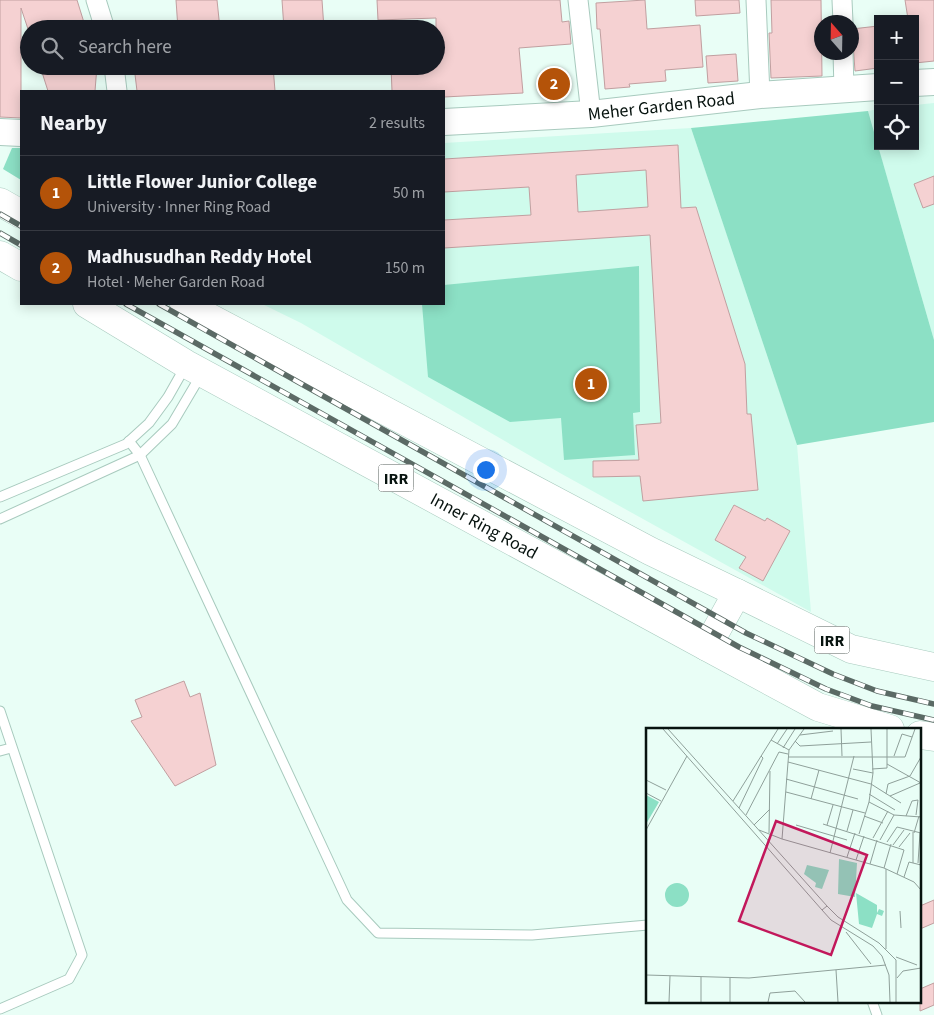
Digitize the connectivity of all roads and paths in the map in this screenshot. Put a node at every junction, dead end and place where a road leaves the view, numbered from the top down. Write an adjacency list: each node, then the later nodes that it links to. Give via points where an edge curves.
1 (96, 0): 6 (street)
2 (578, 0): 15 (street)
3 (756, 0): 14 (street)
4 (842, 0): 5 (street)
5 (843, 15)
6 (102, 20)
7 (843, 60): 13 (street)
8 (115, 75): 12 (street)
9 (934, 82): 10 (main road)
10 (919, 83)
11 (874, 87): 13 (main road, Meher Garden Road)
12 (117, 90)
13 (844, 90): 14 (main road, Meher Garden Road)
14 (760, 95): 15 (main road, Meher Garden Road)
15 (591, 114): 16 (main road, Meher Garden Road)
16 (445, 122)
17 (0, 132): 18 (main road)
18 (20, 133)
19 (0, 202): 20 (main road)
20 (20, 213)
21 (0, 255): 22 (main road)
22 (20, 266)
23 (89, 305): 25 (main road, Inner Ring Road / IRR)
24 (186, 305): 30 (main road, IRR, via 650,551)
25 (194, 368): 26 (lane); 27 (lane, via 172,424); 31 (main road, Inner Ring Road / IRR)
26 (129, 441): 27 (lane); 28 (lane)
27 (140, 454): 29 (lane); 37 (lane, via 347,900 378,934 532,935)
28 (0, 497)
29 (0, 519)
30 (737, 593): 31 (main road); 32 (main road, IRR, via 851,649)
31 (708, 647): 34 (main road, Inner Ring Road / IRR, via 818,707)
32 (934, 667)
33 (0, 712): 35 (lane)
34 (887, 728)
35 (11, 748): 36 (lane); 39 (lane, via 82,955 69,979)
36 (0, 751)
37 (646, 925)
38 (872, 1002): 40 (lane)
39 (0, 1009)
40 (877, 1015)

